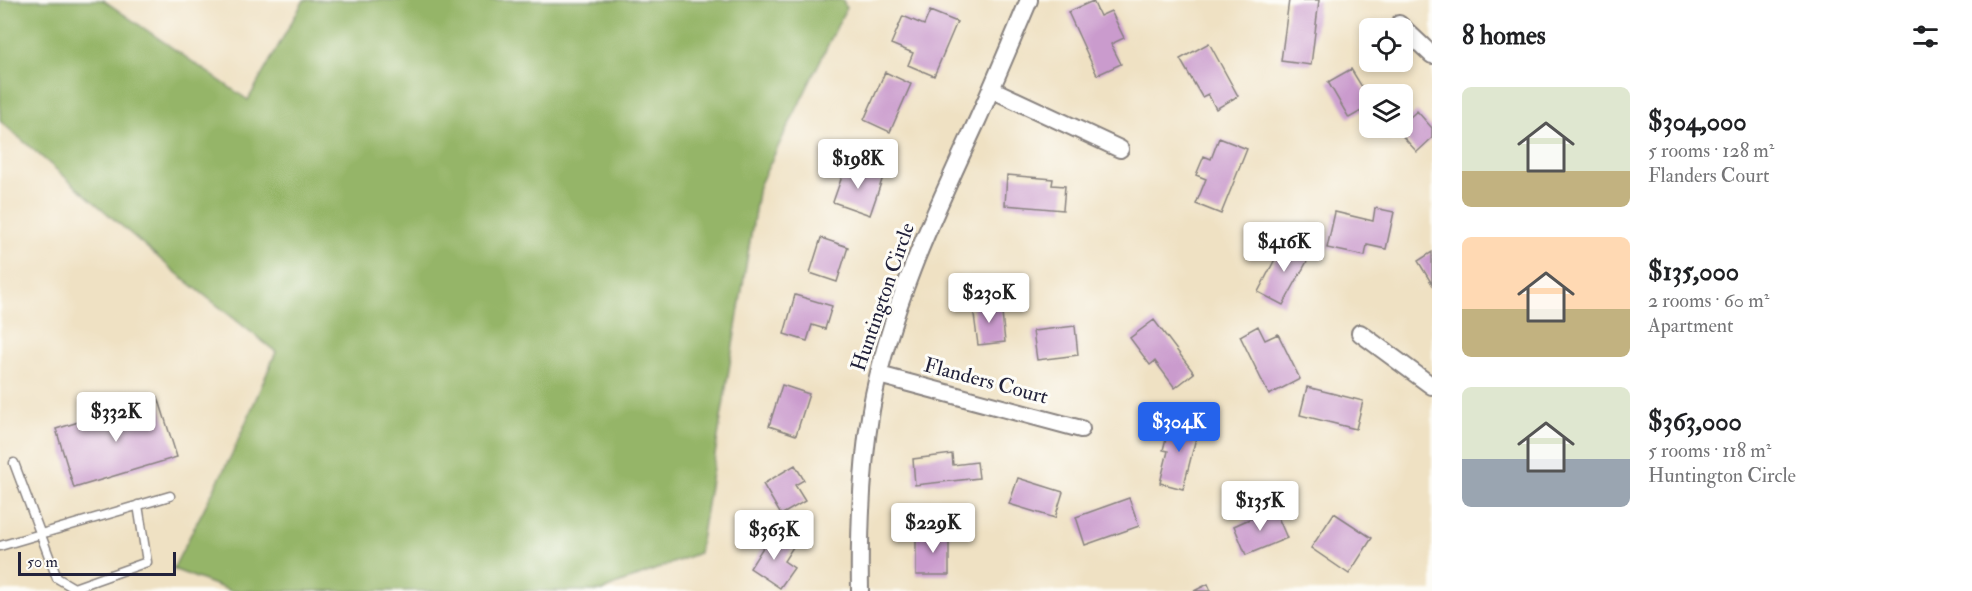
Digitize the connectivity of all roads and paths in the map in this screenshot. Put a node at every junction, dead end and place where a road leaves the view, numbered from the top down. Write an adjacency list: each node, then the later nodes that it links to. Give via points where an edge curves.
1 (1029, 0): 4 (street, Huntington Circle)
2 (1413, 37): 3 (street)
3 (1432, 55)
4 (991, 89): 5 (street); 7 (street, Huntington Circle, via 915,262)
5 (1120, 149)
6 (1360, 333): 8 (street)
7 (879, 375): 9 (street, Flanders Court); 15 (street, Huntington Circle, via 863,464)
8 (1432, 386)
9 (1081, 429)
10 (14, 463): 13 (lane)
11 (170, 496): 12 (lane)
12 (138, 506): 13 (lane); 13 (lane, via 147,562 74,588 57,578)
13 (41, 534): 14 (lane)
14 (0, 546)
15 (860, 591)

